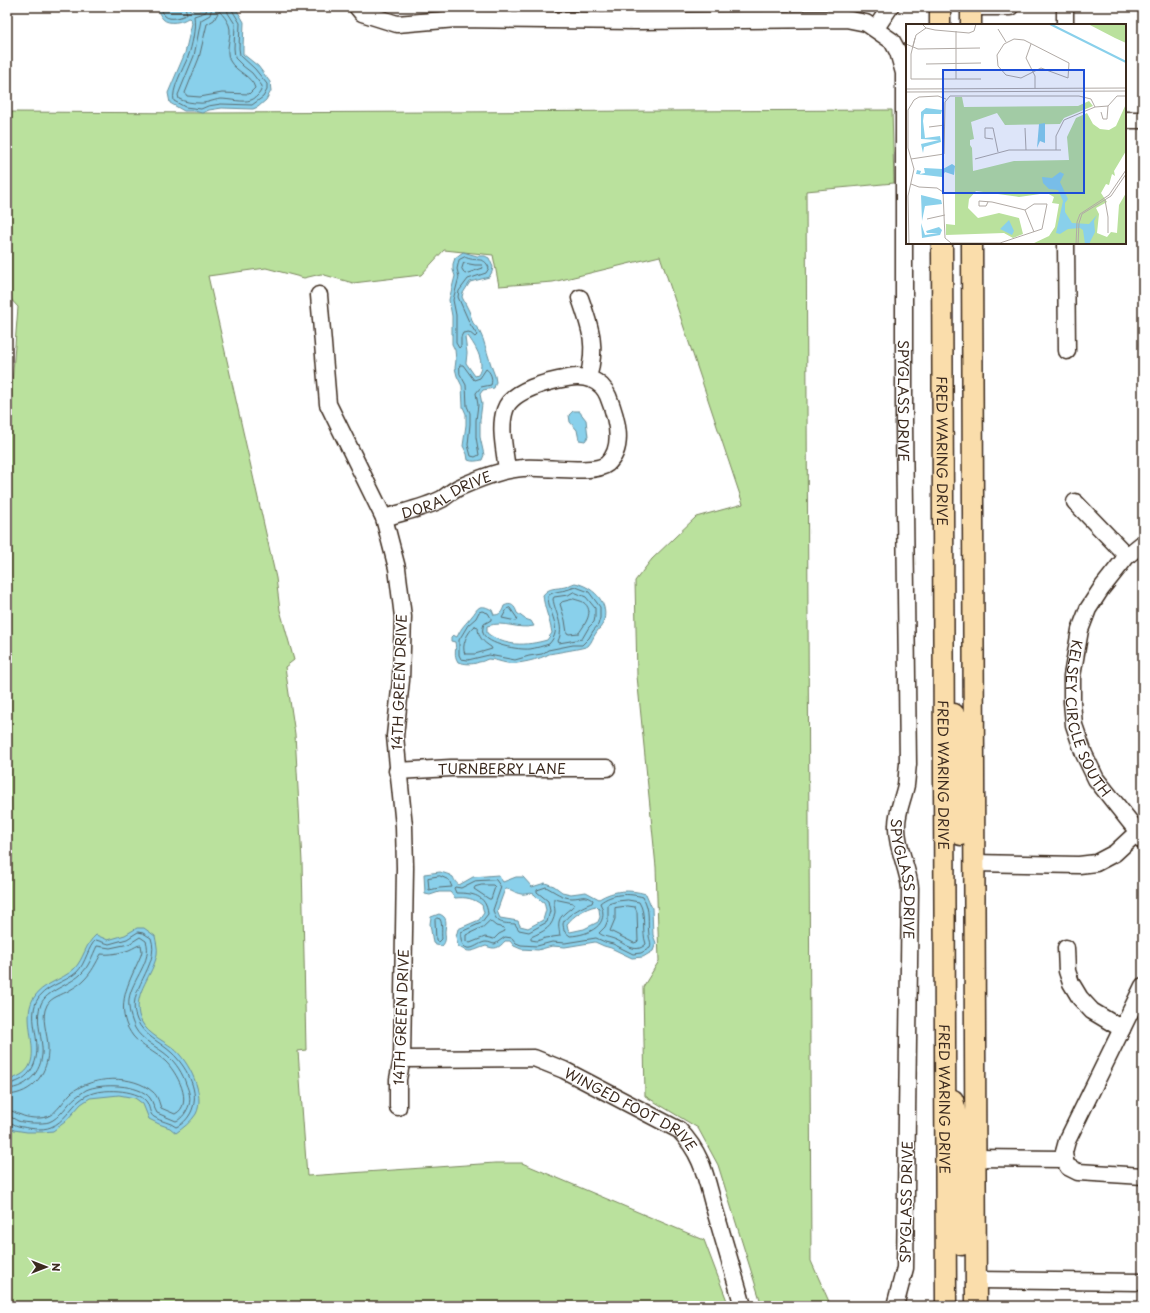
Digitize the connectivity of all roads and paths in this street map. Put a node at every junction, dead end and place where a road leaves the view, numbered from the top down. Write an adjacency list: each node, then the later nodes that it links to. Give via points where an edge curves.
1 (357, 7): 7 (street, SPYGLASS DRIVE, via 362,13 397,24)
2 (890, 7): 11 (street)
3 (940, 7): 8 (main road)
4 (971, 7): 5 (street); 9 (main road)
5 (1010, 7)
6 (1065, 7): 10 (street)
7 (636, 14): 11 (street, SPYGLASS DRIVE, via 846,18)
8 (940, 24)
9 (971, 24)
10 (1065, 24)
11 (876, 28): 43 (street, SPYGLASS DRIVE, via 892,41 904,73 904,423 908,764 897,825 898,845 909,876 910,888 905,1268)
12 (1126, 120): 13 (street)
13 (1143, 120)
14 (942, 244): 26 (main road, FRED WARING DRIVE)
15 (972, 244): 30 (main road, FRED WARING DRIVE)
16 (1066, 244): 19 (street)
17 (319, 295): 23 (street, 14TH GREEN DRIVE, via 328,404)
18 (580, 298): 20 (street, via 593,342)
19 (1067, 351)
20 (588, 378): 21 (street, DORAL DRIVE, via 560,379 526,390 509,402 503,419); 21 (street, DORAL DRIVE, via 604,388 618,429 615,454 611,459 599,468 525,467)
21 (508, 470): 23 (street, DORAL DRIVE, via 459,488 428,504)
22 (1076, 502): 25 (street)
23 (384, 518): 28 (street, 14TH GREEN DRIVE, via 397,568 403,617 401,680 395,736)
24 (1143, 543): 25 (street, KELSEY CIRCLE SOUTH)
25 (1127, 556): 29 (street, KELSEY CIRCLE SOUTH, via 1100,589 1088,609 1080,630 1072,676 1072,702 1074,725 1096,779)
26 (944, 667): 30 (main road, via 959,745 961,853 966,861); 35 (main road, FRED WARING DRIVE)
27 (607, 768): 28 (street, TURNBERRY LANE, via 450,768)
28 (397, 771): 34 (street, 14TH GREEN DRIVE, via 404,826 405,868)
29 (1141, 833): 30 (street, via 1115,853 1096,863)
30 (974, 863): 37 (main road, FRED WARING DRIVE)
31 (1066, 948): 33 (street, via 1071,983 1080,998 1092,1012)
32 (1143, 986): 33 (street)
33 (1122, 1029): 38 (street, via 1068,1142 1064,1152)
34 (402, 1059): 36 (street, 14TH GREEN DRIVE, via 398,1079); 42 (street, WINGED FOOT DRIVE, via 534,1058 564,1070 679,1130 703,1166)
35 (946, 1075): 40 (main road, via 961,1132 962,1268 967,1277); 44 (main road, FRED WARING DRIVE)
36 (398, 1107)
37 (975, 1158): 38 (street); 40 (main road, FRED WARING DRIVE)
38 (1065, 1160): 39 (street, via 1068,1167 1078,1172)
39 (1143, 1176)
40 (976, 1280): 41 (street); 45 (main road, FRED WARING DRIVE)
41 (1143, 1282)
42 (743, 1306)
43 (895, 1306)
44 (946, 1306)
45 (976, 1306)

